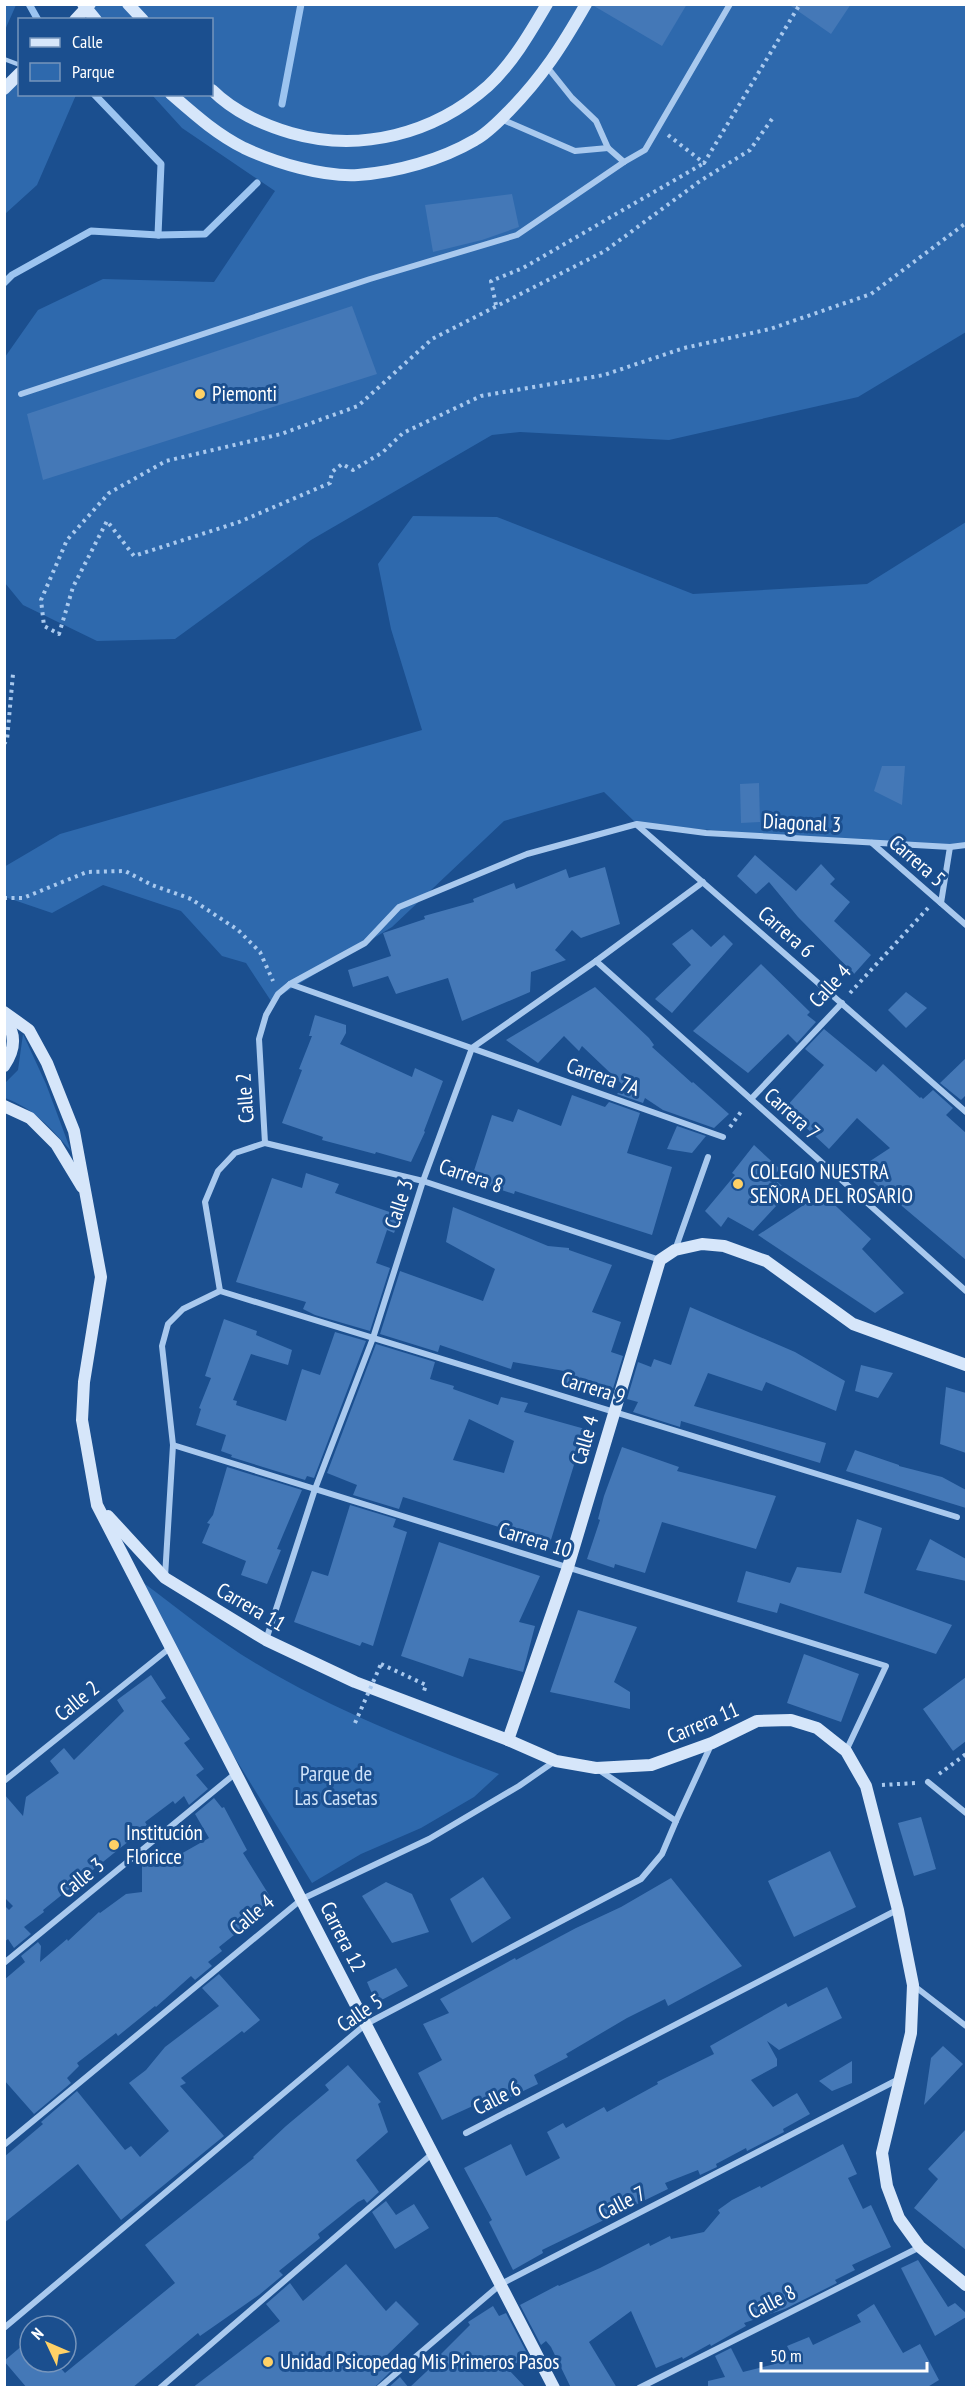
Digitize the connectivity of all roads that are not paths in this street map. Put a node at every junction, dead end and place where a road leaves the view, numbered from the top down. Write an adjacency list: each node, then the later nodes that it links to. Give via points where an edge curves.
1 (128, 4): 7 (street)
2 (547, 4): 13 (street, via 515,55 488,86 457,110 410,133 374,141 310,138 262,124 225,104)
3 (586, 4): 10 (street)
4 (730, 4): 17 (street, via 645,150)
5 (86, 6): 6 (street)
6 (77, 18)
7 (141, 18)
8 (4, 58): 9 (lane)
9 (18, 64)
10 (548, 68): 15 (street); 16 (street, via 596,121)
11 (18, 75): 12 (street)
12 (4, 89)
13 (213, 91)
14 (173, 96): 15 (street, via 207,126 244,147 287,165 357,175 442,155 476,140)
15 (501, 119): 16 (street, via 575,151)
16 (608, 148): 17 (street)
17 (624, 162): 18 (street, via 517,235)
18 (21, 394)
19 (637, 824): 20 (street, Diagonal 3, via 706,833); 23 (street, Carrera 6); 27 (street, Calle 2, via 527,854 399,907 365,943)
20 (872, 843): 22 (street, Diagonal 3); 24 (street, Carrera 5)
21 (966, 845): 22 (street, Diagonal 3)
22 (950, 847): 24 (street, Carrera 5)
23 (703, 882): 26 (street); 28 (street, Carrera 6)
24 (939, 901): 25 (street, Carrera 5)
25 (966, 925)
26 (596, 961): 31 (street); 33 (street, Carrera 7)
27 (290, 984): 31 (street); 37 (street, Calle 2, via 278,994 266,1015 259,1039)
28 (842, 1003): 33 (street, Calle 4); 35 (street, Carrera 6)
29 (4, 1012): 40 (street, Carrera 12, via 28,1030 47,1063 74,1131)
30 (4, 1018): 32 (street, via 13,1029 12,1053)
31 (472, 1048): 36 (street, Carrera 7A); 39 (street, Calle 3)
32 (4, 1066)
33 (751, 1099): 44 (street, Carrera 7)
34 (4, 1106): 40 (street, via 30,1118 56,1144)
35 (966, 1112)
36 (723, 1137)
37 (265, 1143): 39 (street, Carrera 8); 43 (street, Calle 2, via 235,1153 218,1171 205,1202)
38 (708, 1156): 41 (street)
39 (423, 1180): 42 (street, Carrera 8); 45 (street, Calle 3)
40 (86, 1194): 50 (street, Carrera 12, via 101,1277 84,1382 82,1420)
41 (675, 1250): 42 (street); 46 (street, via 702,1244 724,1246 766,1261 853,1324)
42 (660, 1260): 47 (street, Calle 4)
43 (220, 1291): 45 (street, Carrera 9); 48 (street, via 183,1309 168,1324 162,1346)
44 (966, 1291)
45 (373, 1338): 47 (street, Carrera 9); 49 (street, Calle 3)
46 (966, 1365)
47 (613, 1412): 51 (street, Carrera 9); 52 (street, Calle 4)
48 (173, 1444): 49 (street, Carrera 10); 53 (street)
49 (315, 1489): 52 (street, Carrera 10); 54 (street, Calle 3)
50 (97, 1504): 53 (street, Carrera 11); 55 (street, Carrera 12)
51 (957, 1516)
52 (568, 1567): 56 (street, Calle 4); 58 (street, Carrera 10, via 886,1666)
53 (165, 1578): 54 (street, Carrera 11)
54 (266, 1640): 56 (street, Carrera 11, via 355,1682)
55 (171, 1647): 61 (street, Carrera 12); 62 (street, Calle 2)
56 (508, 1740): 59 (street, Carrera 11)
57 (712, 1743): 58 (street, Carrera 11, via 757,1721 791,1720 817,1728); 60 (street, Carrera 11, via 651,1764); 65 (street, Calle 5)
58 (846, 1751): 67 (street, Carrera 11, via 866,1786)
59 (556, 1761): 60 (street, Carrera 11); 66 (street, Calle 4, via 429,1839)
60 (596, 1768): 65 (street)
61 (236, 1773): 66 (street, Carrera 12); 68 (street, Calle 3)
62 (4, 1781)
63 (928, 1782): 64 (street)
64 (966, 1813)
65 (676, 1821): 70 (street, Calle 5, via 662,1854 641,1879)
66 (302, 1899): 70 (street, Carrera 12); 74 (street, Calle 4)
67 (898, 1910): 69 (street, Carrera 11); 73 (street, Calle 6)
68 (4, 1964)
69 (913, 1985): 71 (street); 72 (street, Carrera 11, via 911,2032)
70 (366, 2024): 75 (street, Carrera 12); 79 (street, Calle 5)
71 (966, 2026)
72 (899, 2079): 76 (street, Carrera 11, via 882,2153 887,2186 899,2218); 77 (street, Calle 7)
73 (466, 2133)
74 (4, 2145)
75 (433, 2153): 77 (street, Carrera 12); 80 (street)
76 (920, 2247): 78 (street, Carrera 11); 83 (street, Calle 8)
77 (501, 2284): 81 (street, Calle 7); 82 (street, Carrera 12)
78 (966, 2285)
79 (4, 2328)
80 (160, 2388)
81 (380, 2388)
82 (554, 2388)
83 (639, 2388)

